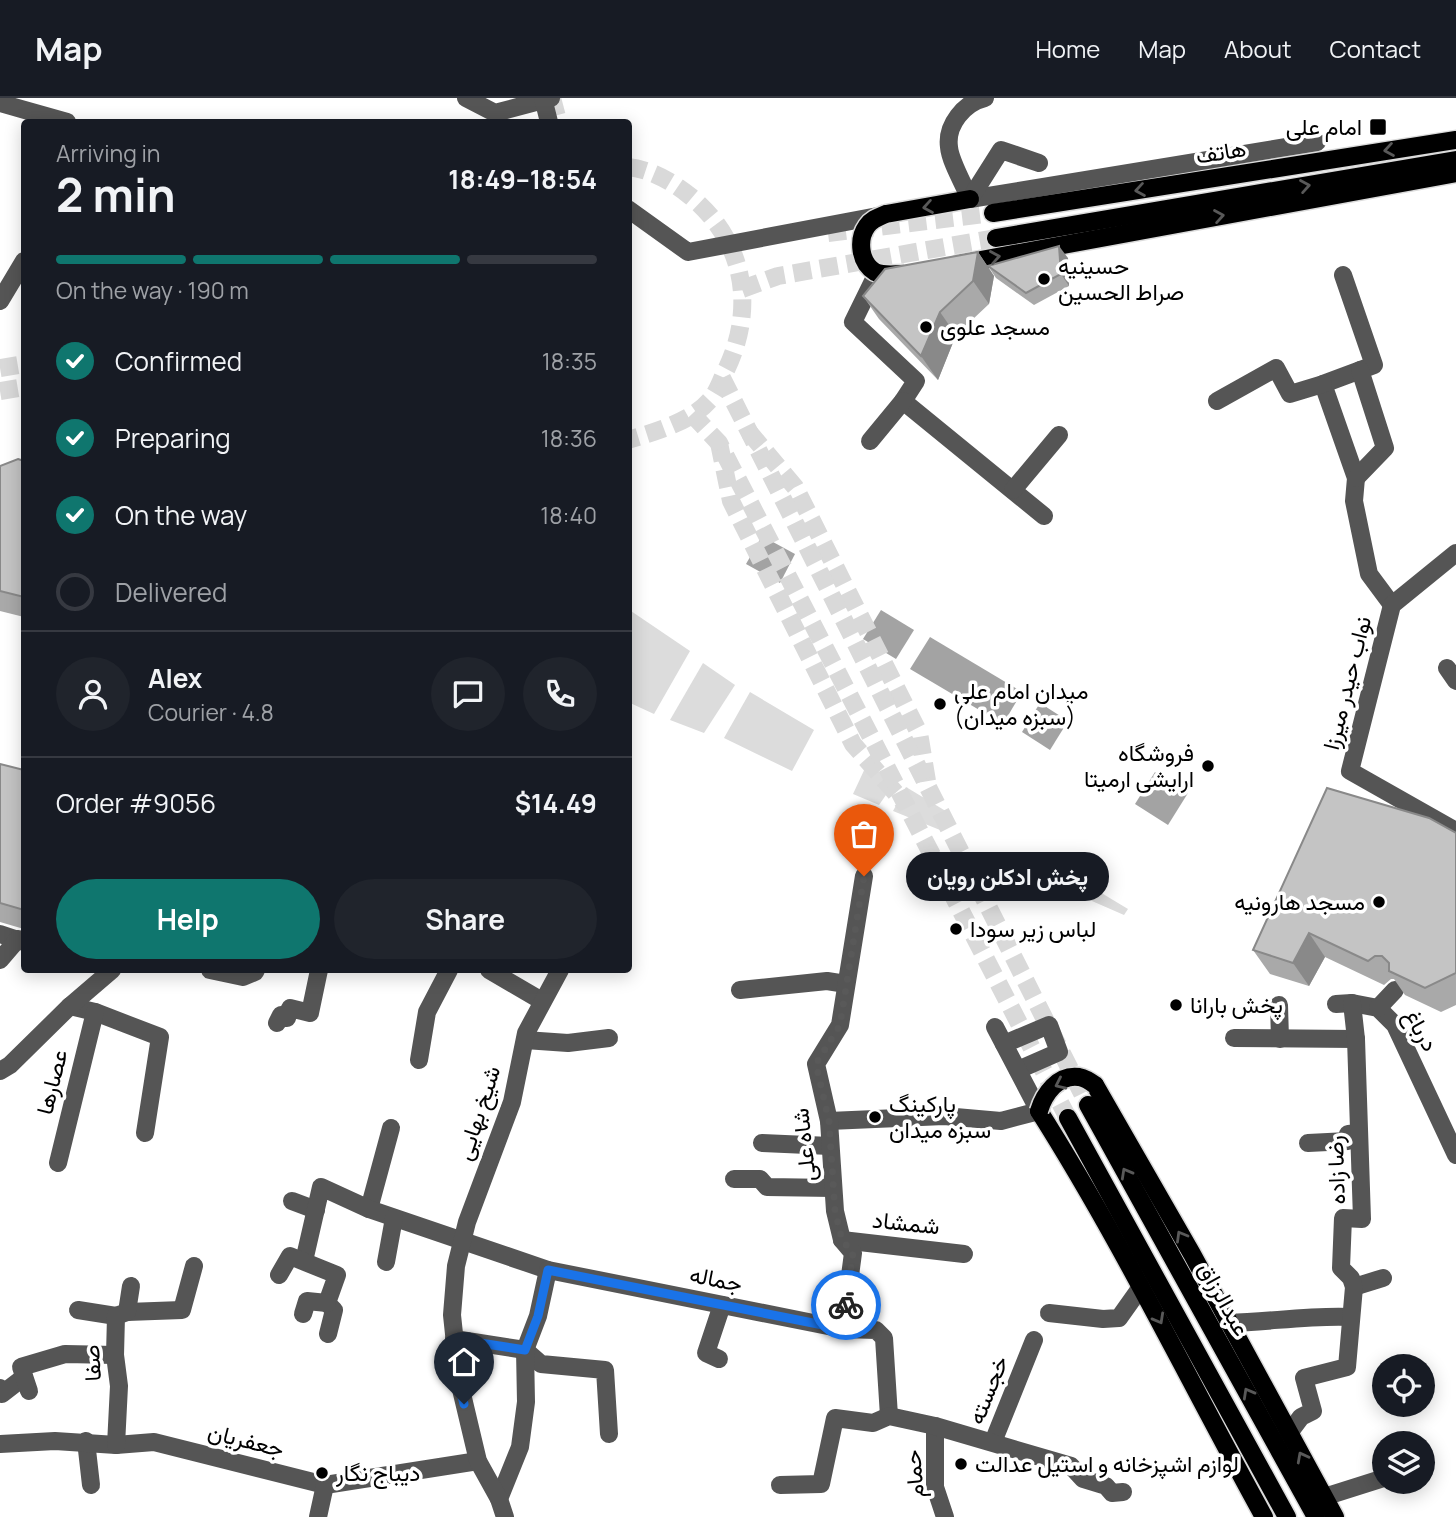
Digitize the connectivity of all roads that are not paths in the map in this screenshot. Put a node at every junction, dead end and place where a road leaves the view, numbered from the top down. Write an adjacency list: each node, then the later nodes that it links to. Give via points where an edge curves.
1 (466, 98): 2 (street, via 495,113)
2 (546, 98): 6 (street)
3 (985, 98): 12 (street, via 959,114 952,125 949,148)
4 (0, 103): 5 (street)
5 (56, 119)
6 (549, 119)
7 (1456, 140): 14 (main road, هاتف, one-way to 14)
8 (1317, 142): 12 (street)
9 (1456, 160): 16 (main road, هاتف, one-way to 9)
10 (1039, 163): 12 (street, via 1001,150)
11 (1456, 173): 18 (main road, one-way to 11)
12 (970, 199): 15 (main road, one-way to 15)
13 (632, 212): 15 (street, via 688,252)
14 (993, 213)
15 (886, 214): 20 (main road, bridge, via 867,226 862,236 863,258)
16 (996, 238)
17 (21, 266): 22 (street)
18 (944, 266)
19 (910, 272): 20 (main road, bridge)
20 (877, 273): 25 (street, via 853,321 916,381)
21 (1343, 275): 23 (street, via 1374,365)
22 (2, 294)
23 (1360, 370): 24 (street); 29 (street, via 1385,448)
24 (1323, 384): 26 (street, via 1290,394 1276,368); 29 (street)
25 (903, 401): 28 (street); 30 (street)
26 (1217, 401)
27 (1059, 435): 30 (street)
28 (870, 441)
29 (1356, 478): 33 (street, via 1354,500 1368,574)
30 (1013, 490): 31 (street)
31 (1044, 516)
32 (1456, 553): 33 (street, نواب حیدر میرزا)
33 (1392, 605): 34 (street, نواب حیدر میرزا, via 1350,771)
34 (1456, 831)
35 (864, 876): 46 (street, شاه علی)
36 (0, 934): 37 (street)
37 (21, 941): 38 (street)
38 (0, 960)
39 (105, 973): 52 (street)
40 (224, 973): 41 (street, via 243,977)
41 (253, 973)
42 (318, 973): 55 (street, via 310,1013 290,1008 287,1018 281,1014)
43 (447, 973): 63 (street, via 427,1012)
44 (494, 973): 49 (street)
45 (558, 973): 49 (street, شیخ بهایی)
46 (846, 984): 47 (street, via 827,981); 70 (street, شاه علی, via 840,1025 816,1064)
47 (740, 990)
48 (1395, 990): 53 (street)
49 (542, 1001): 61 (street, شیخ بهایی)
50 (1344, 1003): 53 (street, درباغ); 60 (street, رضا زاده)
51 (1279, 1005): 59 (street)
52 (69, 1006): 54 (street); 65 (street)
53 (1378, 1008): 69 (street, درباغ, via 1395,1025)
54 (95, 1012): 72 (street, via 160,1037); 78 (street, عصارها)
55 (276, 1023)
56 (995, 1027): 62 (street)
57 (609, 1038): 61 (street, via 568,1043)
58 (1234, 1038): 59 (street)
59 (1280, 1039): 60 (street)
60 (1356, 1039): 73 (street, رضا زاده)
61 (525, 1040): 86 (street, شیخ بهایی, via 512,1102)
62 (1004, 1044): 64 (street); 64 (street, via 1049,1026 1059,1052)
63 (419, 1060)
64 (1018, 1070): 67 (street)
65 (0, 1071)
66 (1088, 1105): 134 (main road, عبدالرزاق, one-way to 66)
67 (1039, 1111): 70 (street, via 1001,1121 944,1116); 95 (main road); 104 (main road, one-way to 67, bridge, via 1095,1084 1079,1077 1063,1080 1049,1089)
68 (1068, 1118): 133 (main road)
69 (1449, 1120): 77 (street, درباغ)
70 (829, 1121): 76 (street, شاه علی)
71 (391, 1128): 82 (street)
72 (145, 1133)
73 (1359, 1133): 75 (street, via 1348,1134 1348,1141); 96 (street, رضا زاده, via 1362,1219 1343,1217 1340,1268)
74 (762, 1143): 76 (street)
75 (1308, 1143)
76 (830, 1146): 80 (street, شاه علی)
77 (1456, 1155)
78 (58, 1163)
79 (734, 1179): 80 (street, via 760,1179 767,1188)
80 (833, 1188): 85 (street, شاه علی)
81 (292, 1201): 83 (street)
82 (369, 1209): 83 (street, جماله, via 321,1187); 84 (street, جماله)
83 (316, 1210): 88 (street)
84 (394, 1218): 86 (street, جماله); 89 (street)
85 (842, 1240): 87 (street, شمشاد); 105 (street, شاه علی, via 853,1253)
86 (462, 1242): 91 (street, جماله); 107 (street, شیخ بهایی, via 456,1266)
87 (964, 1254)
88 (304, 1261): 92 (street, via 290,1256); 97 (street, via 337,1275)
89 (386, 1262)
90 (194, 1266): 102 (street, via 182,1310)
91 (548, 1270): 98 (street, جماله); 109 (street)
92 (279, 1275)
93 (1383, 1278): 96 (street)
94 (131, 1286): 102 (street, صفا)
95 (1141, 1287): 100 (street, via 1119,1318); 132 (main road, one-way to 132)
96 (1354, 1287): 103 (street)
97 (327, 1303): 101 (street, via 307,1301); 106 (street, via 334,1310)
98 (722, 1305): 105 (street, جماله); 111 (street, via 706,1353)
99 (78, 1310): 102 (street)
100 (1049, 1313)
101 (303, 1314)
102 (122, 1315): 110 (street, صفا)
103 (1351, 1317): 104 (street, via 1320,1315); 115 (street, via 1347,1367 1304,1378 1313,1410)
104 (1229, 1323): 115 (main road)
105 (843, 1329): 113 (street, جماله, via 876,1330 884,1338)
106 (328, 1334)
107 (454, 1339): 109 (street); 121 (street, شیخ بهایی, via 458,1381)
108 (1034, 1340): 118 (street, خجسته)
109 (525, 1350): 116 (street, via 541,1364 605,1370); 128 (street, via 526,1402 520,1447)
110 (115, 1355): 112 (street, via 65,1354 21,1367 27,1384 2,1394); 120 (street, صفا)
111 (719, 1359)
112 (0, 1388)
113 (889, 1416): 114 (street); 125 (street, via 873,1423 835,1418 821,1484)
114 (935, 1426): 118 (street); 131 (street, حمام, via 935,1487)
115 (1289, 1433): 127 (main road, one-way to 115)
116 (609, 1434)
117 (86, 1441): 119 (street, جعفریان); 120 (street, جعفریان); 123 (street)
118 (993, 1442): 126 (street, خجسته, via 1071,1466 1083,1479 1106,1486 1112,1493)
119 (0, 1444)
120 (116, 1445): 124 (street, جعفریان, via 154,1443)
121 (478, 1461): 124 (street, جعفریان); 128 (street, شیخ بهایی)
122 (1372, 1482): 127 (street)
123 (91, 1485)
124 (325, 1485): 129 (street)
125 (780, 1485)
126 (1123, 1492)
127 (1324, 1497): 135 (main road)
128 (499, 1499): 130 (street, شیخ بهایی)
129 (318, 1517)
130 (505, 1517)
131 (944, 1517)
132 (1264, 1517)
133 (1287, 1517)
134 (1317, 1517)
135 (1335, 1517)

